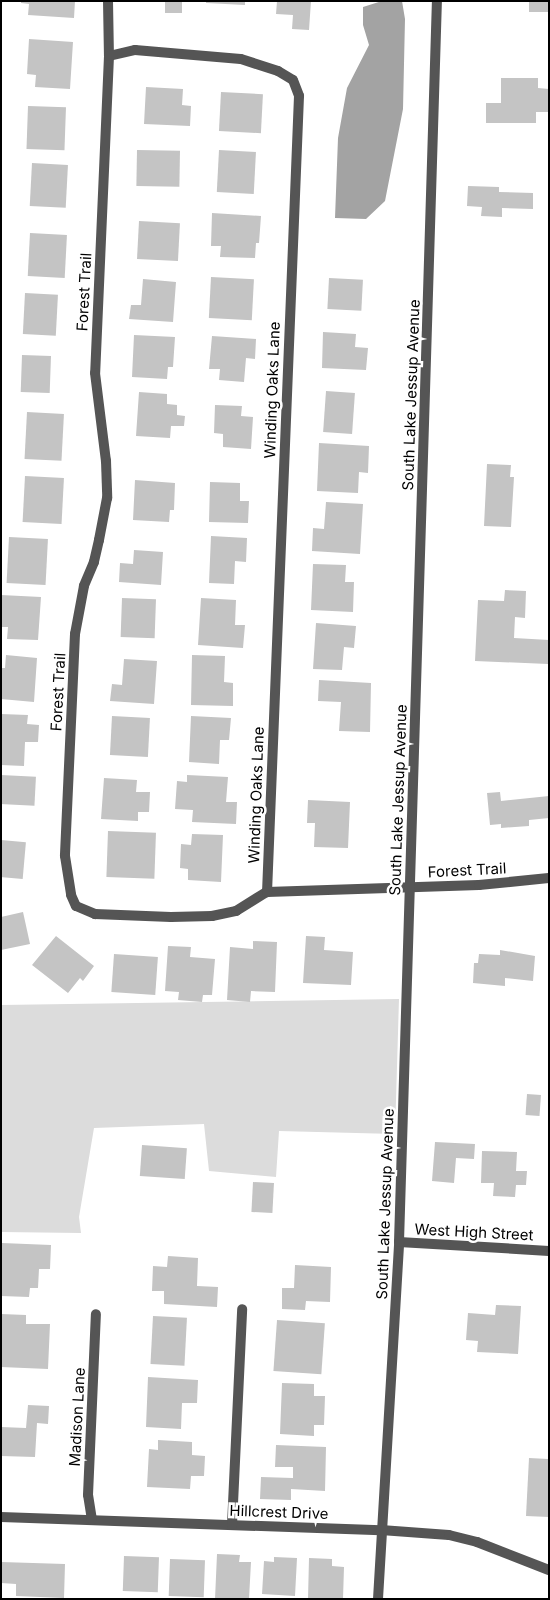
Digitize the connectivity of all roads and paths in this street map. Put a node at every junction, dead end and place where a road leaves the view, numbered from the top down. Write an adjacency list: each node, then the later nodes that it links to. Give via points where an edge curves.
1 (108, 1): 3 (street, Forest Trail)
2 (437, 1): 5 (street, South Lake Jessup Avenue)
3 (109, 56): 6 (street, Winding Oaks Lane, via 135,50 241,59 278,71 293,80 299,96); 6 (street, Forest Trail, via 95,372 106,461 107,498 75,634 65,856 71,895 76,906 95,914 171,918 236,911)
4 (549, 878): 5 (street, Forest Trail)
5 (411, 887): 6 (street, Forest Trail); 7 (street, South Lake Jessup Avenue)
6 (268, 892)
7 (399, 1242): 8 (street, West High Street); 14 (street, South Lake Jessup Avenue)
8 (549, 1251)
9 (242, 1309): 13 (street)
10 (96, 1314): 12 (street, Madison Lane, via 88,1495)
11 (1, 1517): 12 (street, Hillcrest Drive)
12 (92, 1520): 13 (street, Hillcrest Drive)
13 (232, 1525): 14 (street, Hillcrest Drive)
14 (381, 1530): 15 (street, Hillcrest Drive, via 477,1542); 16 (street, South Lake Jessup Avenue)
15 (549, 1570)
16 (378, 1599)

